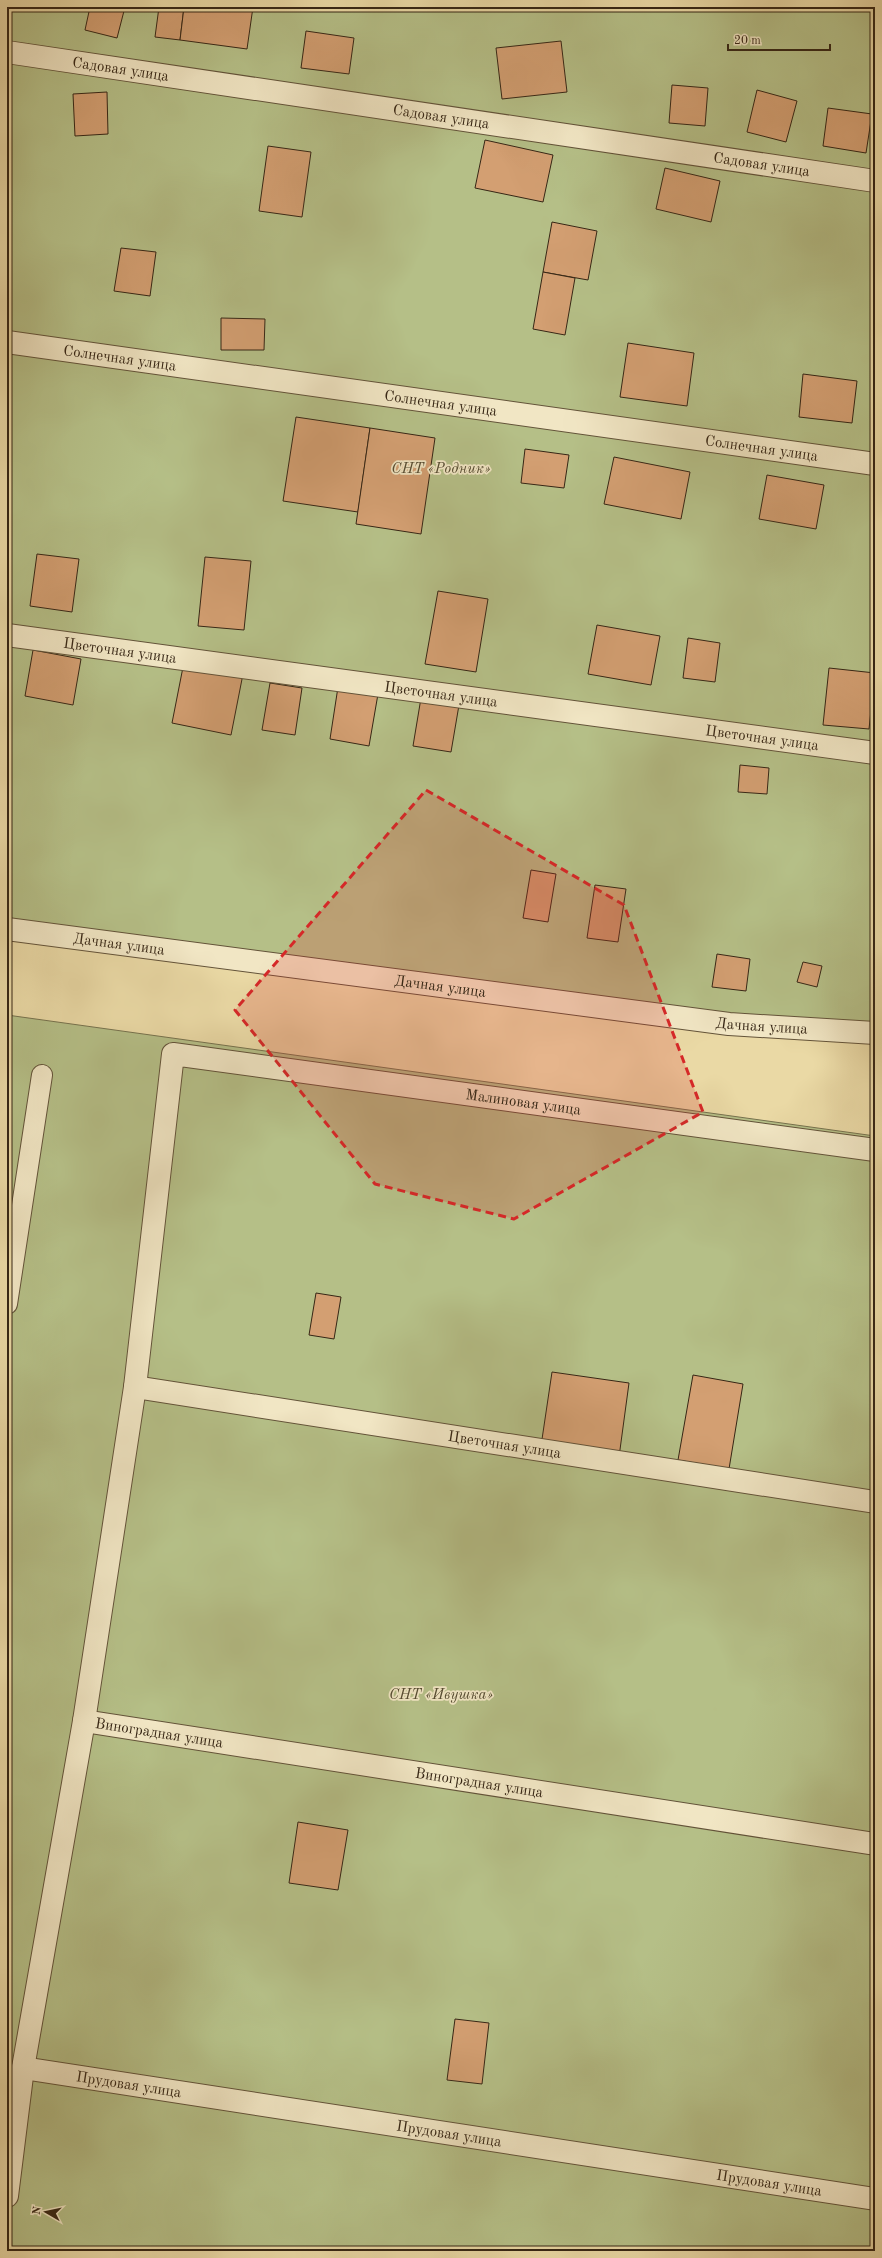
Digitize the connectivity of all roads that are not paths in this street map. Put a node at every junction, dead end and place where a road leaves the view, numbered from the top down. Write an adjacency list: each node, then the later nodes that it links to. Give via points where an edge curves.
1 (7, 52): 2 (street, Садовая улица)
2 (875, 181)
3 (7, 342): 4 (street, Солнечная улица)
4 (875, 464)
5 (7, 636): 6 (street, Цветочная улица)
6 (875, 753)
7 (7, 929): 8 (street, Дачная улица, via 729,1024)
8 (875, 1033)
9 (42, 1076): 11 (lane)
10 (875, 1150): 12 (street, Малиновая улица, via 173,1054)
11 (7, 1304)
12 (135, 1387): 13 (street, Цветочная улица); 14 (street)
13 (875, 1502)
14 (84, 1721): 15 (street, Виноградная улица); 16 (street)
15 (875, 1844)
16 (23, 2068): 17 (street); 18 (street, Прудовая улица)
17 (7, 2196)
18 (875, 2199)

